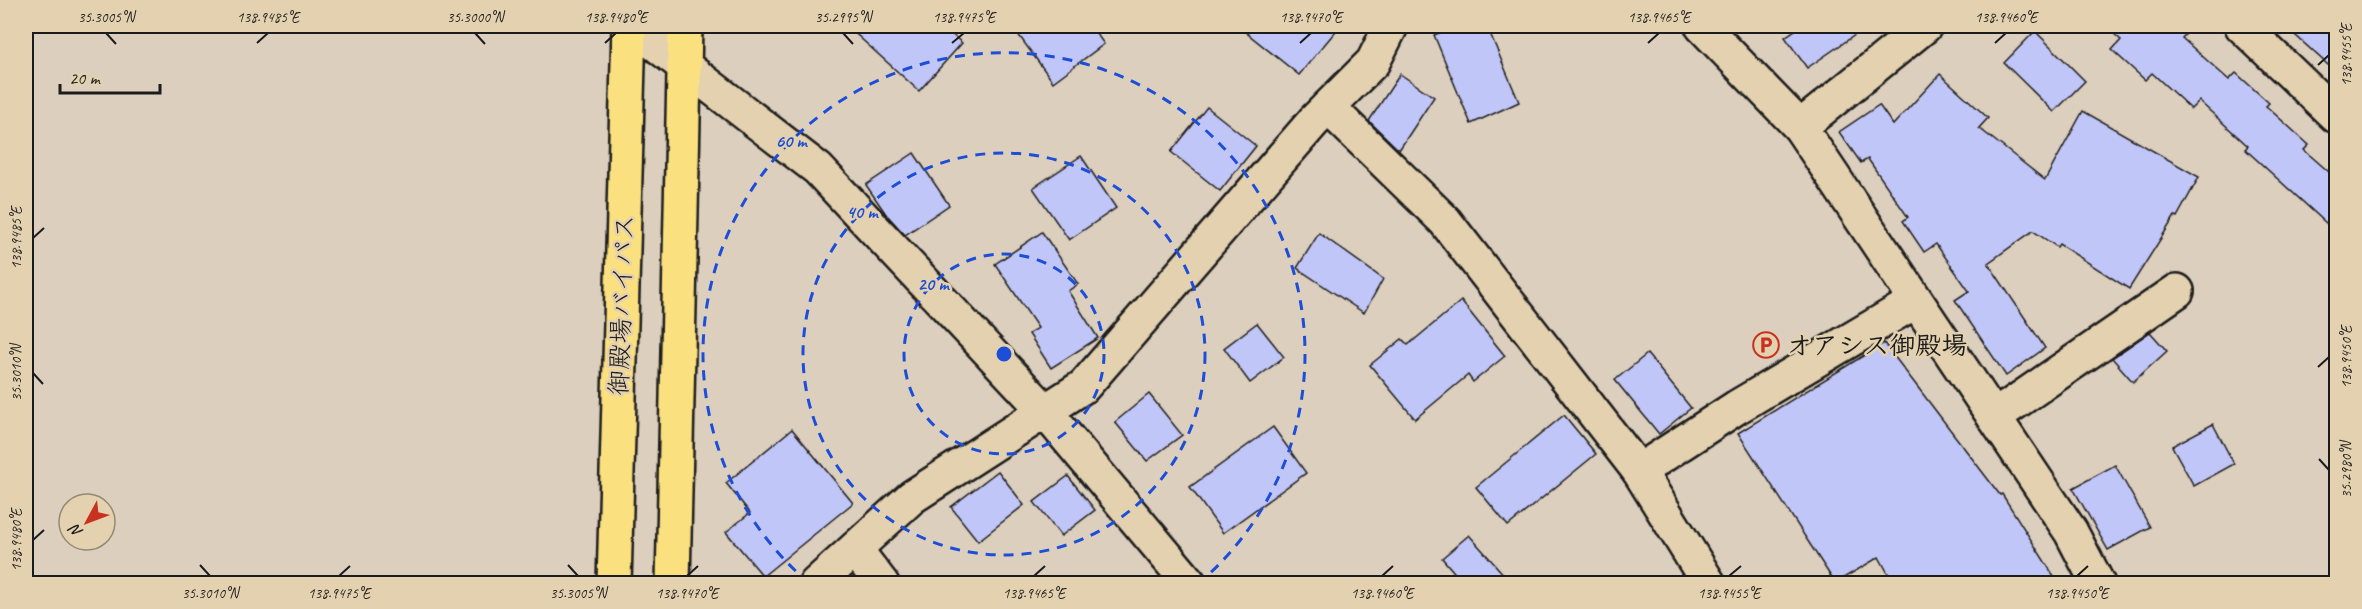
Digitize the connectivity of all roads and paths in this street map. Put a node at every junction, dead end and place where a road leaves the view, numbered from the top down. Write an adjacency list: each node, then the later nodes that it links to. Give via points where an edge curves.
1 (630, 26): 7 (street); 17 (highway, 御殿場バイパス)
2 (685, 26): 7 (highway)
3 (1391, 26): 8 (street, via 1373,62)
4 (1702, 26): 10 (street)
5 (1925, 26): 10 (street)
6 (2242, 26): 9 (street)
7 (684, 67): 13 (street, via 818,169); 18 (highway)
8 (1328, 106): 13 (street, via 1083,386); 15 (street, via 1445,221)
9 (2337, 116)
10 (1800, 128): 12 (street)
11 (2177, 291): 14 (street)
12 (1916, 301): 14 (street); 15 (street, via 1737,407)
13 (1044, 410): 16 (street, via 912,497); 21 (street)
14 (1994, 417): 23 (street, via 2071,532)
15 (1639, 471): 22 (street)
16 (855, 549): 19 (street); 20 (street)
17 (614, 584)
18 (674, 584)
19 (816, 584)
20 (882, 584)
21 (1190, 584)
22 (1709, 584)
23 (2098, 584)

